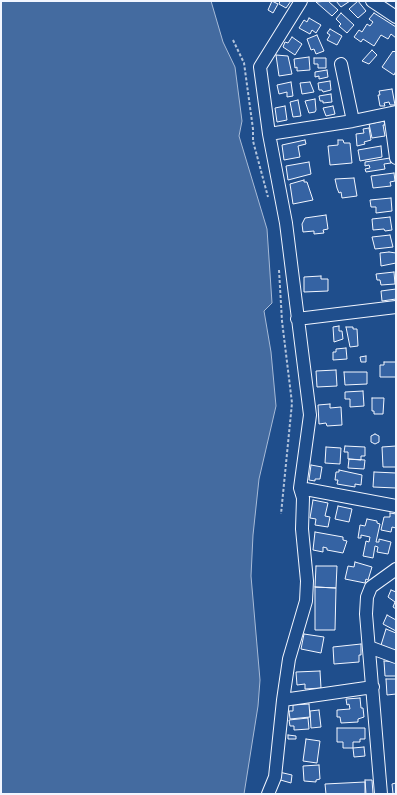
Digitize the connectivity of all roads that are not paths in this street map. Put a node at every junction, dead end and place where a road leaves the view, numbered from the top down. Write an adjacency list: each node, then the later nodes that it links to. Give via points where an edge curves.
1 (301, 1): 7 (street, via 260,67)
2 (372, 1): 3 (street)
3 (396, 17)
4 (341, 64): 6 (street)
5 (393, 113): 6 (street); 8 (street)
6 (353, 121): 7 (street)
7 (269, 134): 10 (street, via 286,223)
8 (396, 158)
9 (396, 307): 10 (street)
10 (298, 319): 11 (street, via 310,415)
11 (300, 488): 12 (street); 17 (street, via 303,498 306,601 289,659)
12 (396, 506)
13 (396, 569): 14 (street, via 371,587 367,597)
14 (369, 647): 15 (street); 16 (street)
15 (396, 657)
16 (373, 687): 17 (street); 19 (street)
17 (283, 700): 18 (street, via 275,777)
18 (268, 794)
19 (381, 794)

